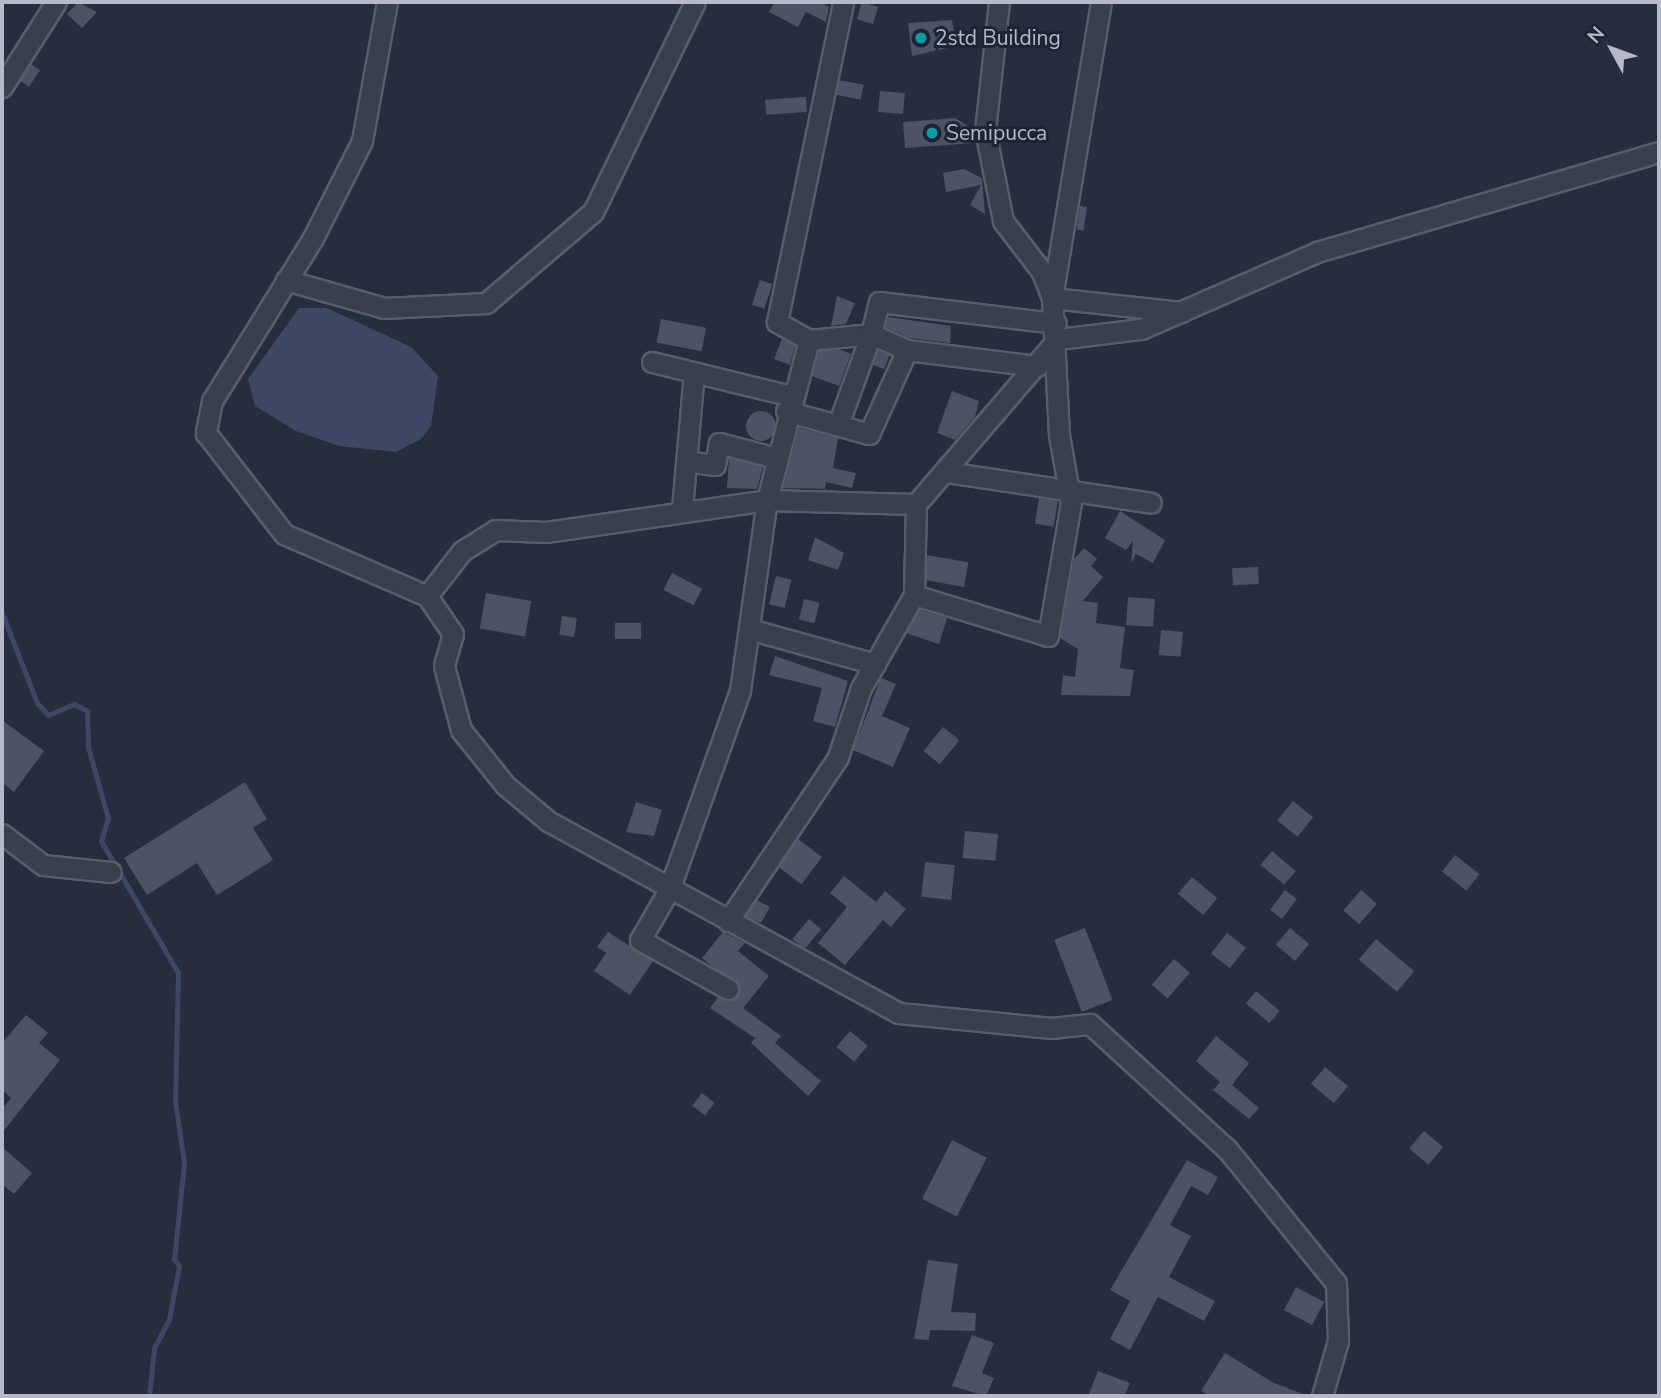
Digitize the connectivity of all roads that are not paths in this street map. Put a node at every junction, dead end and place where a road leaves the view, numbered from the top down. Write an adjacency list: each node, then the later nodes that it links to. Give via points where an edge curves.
1 (56, 2): 7 (street)
2 (387, 2): 9 (street, via 362,141)
3 (695, 2): 9 (street, via 593,212 486,303 384,309)
4 (843, 2): 14 (street, via 777,323)
5 (999, 2): 10 (street, via 985,130 1003,220 1042,272)
6 (1101, 2): 10 (street)
7 (2, 87)
8 (1659, 152): 11 (street, via 1317,252)
9 (286, 280): 30 (street, via 212,401 206,433 284,534)
10 (1052, 298): 11 (street); 12 (street)
11 (1181, 312): 12 (street, via 1141,329)
12 (1057, 331): 13 (street, via 879,302); 17 (street); 24 (street, via 1059,435)
13 (871, 334): 14 (street); 15 (street); 20 (street)
14 (809, 340): 19 (street)
15 (907, 350): 17 (street); 20 (street, via 869,434)
16 (652, 362): 18 (street)
17 (1037, 366): 23 (street)
18 (694, 373): 19 (street); 22 (street)
19 (788, 403): 20 (street); 21 (street)
20 (838, 425)
21 (776, 458): 22 (street, via 719,443 715,466); 25 (street)
22 (686, 461): 28 (street)
23 (947, 472): 24 (street); 27 (street)
24 (1069, 490): 26 (street); 29 (street, via 1048,636)
25 (767, 499): 27 (street); 28 (street); 31 (street)
26 (1151, 503)
27 (916, 504): 29 (street)
28 (682, 509): 30 (street, via 546,532 495,530 462,551)
29 (914, 595): 32 (street)
30 (427, 596): 35 (street, via 453,634 444,666 461,730 505,785 548,821)
31 (749, 629): 32 (street); 35 (street, via 740,691)
32 (875, 664): 36 (street, via 838,757)
33 (2, 834): 34 (street, via 43,865)
34 (111, 872)
35 (669, 890): 36 (street); 37 (street, via 640,940)
36 (728, 921): 38 (street, via 899,1013 1051,1028 1090,1024 1227,1149 1336,1283 1338,1341)
37 (728, 989)
38 (1322, 1396)

